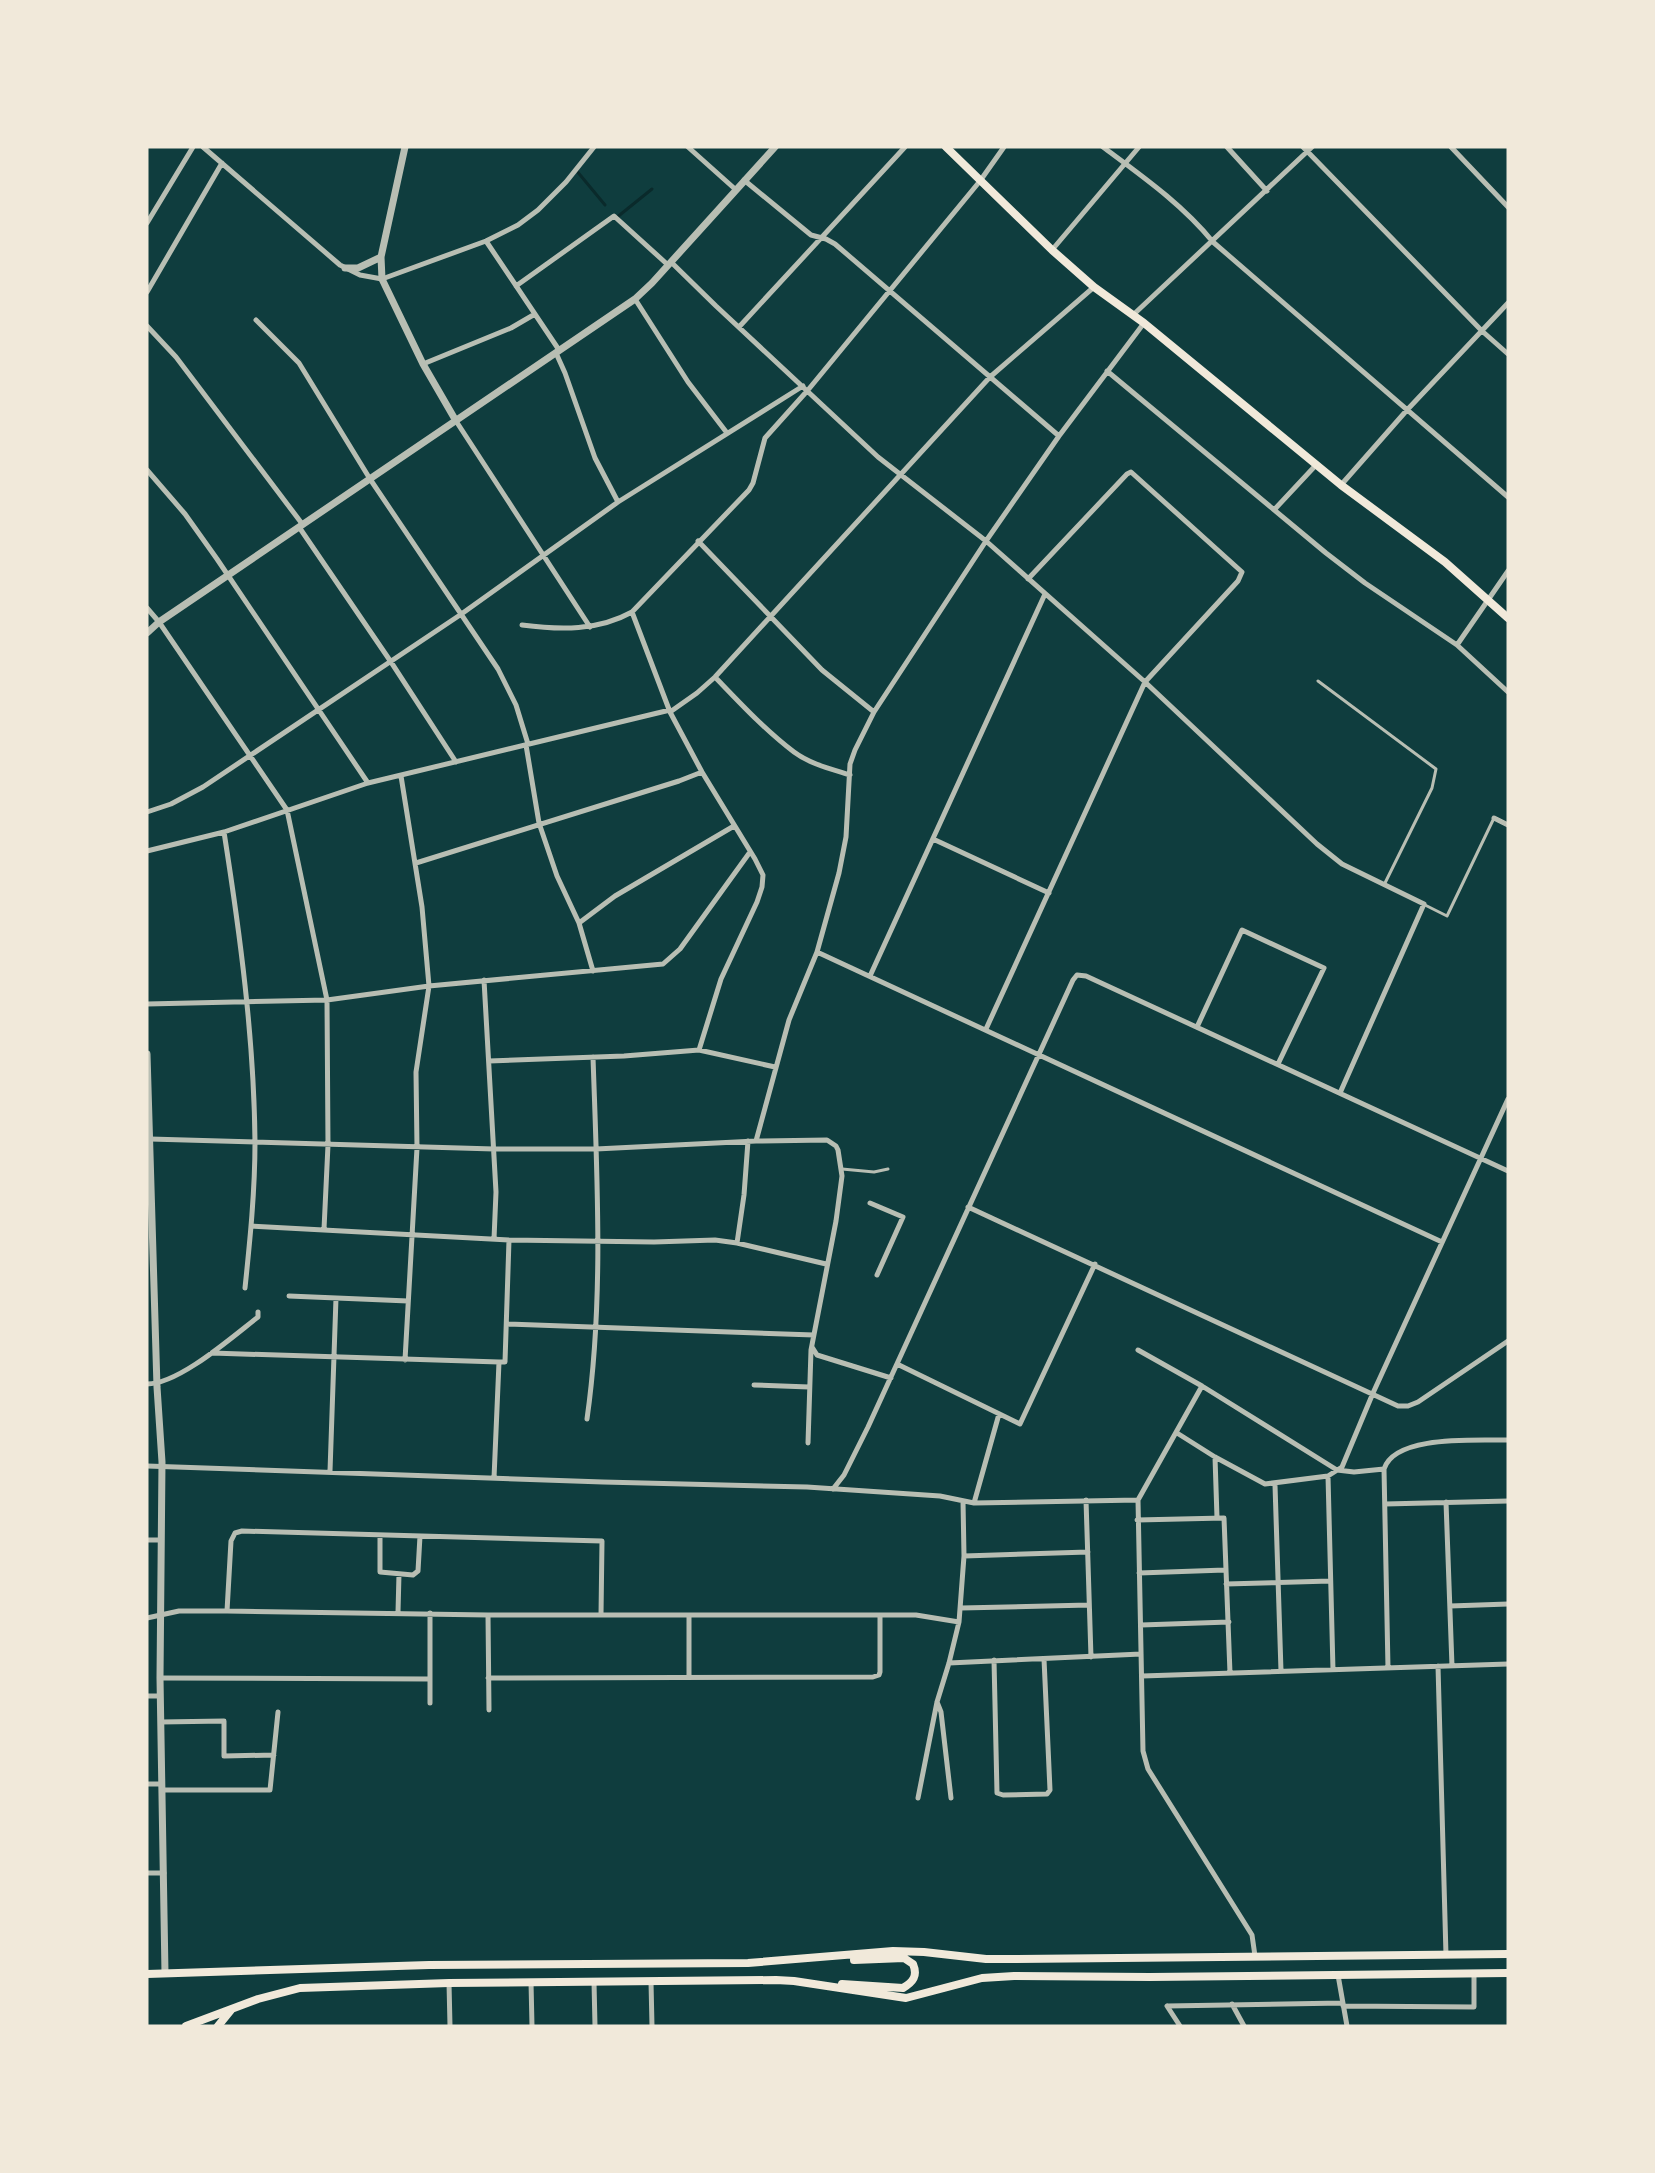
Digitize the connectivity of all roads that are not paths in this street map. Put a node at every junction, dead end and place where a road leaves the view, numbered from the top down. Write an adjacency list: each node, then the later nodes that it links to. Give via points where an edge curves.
1 (193, 147): 22 (street)
2 (203, 147): 15 (street)
3 (405, 147): 28 (street)
4 (594, 147): 25 (street, via 538,210)
5 (688, 147): 19 (street)
6 (775, 147): 17 (street)
7 (905, 147): 24 (street)
8 (946, 147): 18 (main road)
9 (1004, 147): 18 (street)
10 (1103, 147): 16 (street)
11 (1139, 147): 16 (street)
12 (1227, 147): 20 (street)
13 (1450, 147): 21 (street)
14 (1308, 149): 20 (street); 44 (street)
15 (222, 163): 30 (street); 35 (street)
16 (1125, 163): 26 (street, via 1191,218); 27 (street)
17 (744, 180): 19 (street); 24 (street, via 811,235)
18 (980, 181): 27 (main road); 34 (street)
19 (735, 189): 29 (street)
20 (1267, 191): 26 (street)
21 (1508, 207)
22 (149, 215): 23 (street)
23 (147, 223)
24 (820, 237): 34 (street, via 835,244); 43 (street)
25 (486, 241): 31 (street); 32 (street)
26 (1213, 242): 39 (street); 51 (street)
27 (1052, 250): 33 (main road)
28 (381, 257): 30 (street, via 358,268); 31 (street)
29 (669, 264): 32 (street, via 614,216); 36 (street); 43 (street)
30 (345, 268): 31 (street)
31 (382, 279): 47 (street)
32 (516, 286): 38 (street)
33 (1094, 286): 39 (main road); 49 (street)
34 (889, 289): 49 (street); 50 (street)
35 (147, 292)
36 (635, 299): 45 (street); 53 (street, via 688,382)
37 (1508, 303): 44 (street)
38 (535, 314): 45 (street); 47 (street, via 511,328)
39 (1133, 315): 41 (main road)
40 (256, 320): 58 (street, via 299,363)
41 (1144, 324): 48 (street); 55 (main road)
42 (147, 326): 63 (street, via 176,357)
43 (739, 327): 50 (street)
44 (1482, 331): 46 (street); 51 (street)
45 (557, 352): 52 (street); 61 (street, via 595,458)
46 (1508, 354)
47 (423, 364): 52 (street)
48 (1107, 371): 54 (street); 62 (street)
49 (990, 377): 54 (street); 57 (street)
50 (805, 388): 53 (street); 57 (street); 64 (street, via 765,438 749,490)
51 (1407, 410): 59 (street); 60 (street)
52 (456, 421): 58 (street); 66 (street)
53 (727, 433): 61 (street)
54 (1059, 436): 65 (street)
55 (1316, 465): 59 (main road); 62 (street)
56 (147, 470): 68 (street, via 185,514)
57 (901, 476): 65 (street); 75 (street)
58 (370, 479): 63 (street); 74 (street)
59 (1341, 485): 71 (main road, via 1426,546)
60 (1508, 497)
61 (618, 502): 66 (street)
62 (1274, 510): 81 (street, via 1365,583)
63 (301, 526): 68 (street); 82 (street)
64 (698, 541): 73 (street); 75 (street)
65 (986, 541): 69 (street); 89 (street)
66 (542, 555): 74 (street); 79 (street)
67 (1508, 571): 71 (street)
68 (228, 575): 77 (street); 87 (street)
69 (1028, 579): 70 (street); 85 (street, via 1127,474 1134,473 1242,570 1238,581)
70 (1045, 594): 85 (street); 104 (street)
71 (1488, 598): 76 (main road); 81 (street)
72 (147, 608): 77 (street)
73 (632, 612): 79 (street); 88 (street)
74 (460, 615): 82 (street); 90 (street, via 506,682)
75 (770, 617): 83 (street); 89 (street, via 822,670)
76 (1508, 618)
77 (159, 622): 80 (street); 91 (street)
78 (522, 625): 79 (street)
79 (590, 627)
80 (147, 633)
81 (1457, 645): 86 (street)
82 (391, 662): 87 (street); 92 (street)
83 (715, 677): 88 (street); 94 (street, via 795,752 823,767)
84 (1318, 681): 108 (lane, via 1435,766 1437,772)
85 (1145, 682): 108 (street, via 1317,844 1342,864); 109 (street)
86 (1508, 692)
87 (319, 709): 91 (street); 96 (street)
88 (670, 711): 90 (street); 93 (street)
89 (874, 712): 94 (street, via 850,764)
90 (527, 744): 92 (street); 100 (street)
91 (249, 756): 97 (street); 98 (street, via 187,796)
92 (456, 762): 95 (street)
93 (702, 772): 100 (street); 102 (street)
94 (850, 775): 112 (street, via 843,855)
95 (401, 776): 96 (street); 107 (street)
96 (368, 783): 97 (street)
97 (287, 810): 103 (street); 117 (street)
98 (147, 812)
99 (1494, 818): 101 (street); 110 (lane, via 1448,916)
100 (540, 823): 107 (street); 111 (street, via 557,876)
101 (1508, 825)
102 (734, 826): 106 (street); 111 (street, via 615,896)
103 (224, 832): 105 (street); 118 (street)
104 (933, 839): 109 (street); 114 (street)
105 (147, 851)
106 (750, 852): 113 (street, via 669,960 663,964); 122 (street, via 763,875 762,887 721,979)
107 (416, 863): 116 (street)
108 (1384, 885): 110 (street)
109 (1049, 892): 121 (street)
110 (1424, 904): 130 (street)
111 (579, 923): 113 (street)
112 (817, 952): 114 (street); 128 (street)
113 (593, 971): 115 (street)
114 (870, 976): 121 (street)
115 (484, 980): 116 (street); 126 (street)
116 (429, 986): 117 (street); 137 (street, via 416,1072)
117 (327, 1000): 118 (street); 136 (street)
118 (248, 1002): 119 (street); 135 (street)
119 (147, 1004)
120 (1197, 1027): 123 (street, via 1079,975 1075,976); 127 (street); 127 (street, via 1242,930 1324,968)
121 (986, 1029): 123 (street)
122 (699, 1050): 125 (street); 128 (street)
123 (1038, 1053): 145 (street); 152 (street)
124 (147, 1056): 129 (street)
125 (592, 1057): 126 (street); 139 (street)
126 (489, 1061): 138 (street)
127 (1278, 1064): 130 (street)
128 (775, 1067): 133 (street)
129 (147, 1078): 132 (street)
130 (1340, 1093): 140 (street)
131 (1508, 1099): 140 (street)
132 (150, 1139): 135 (street); 161 (street)
133 (756, 1140): 134 (street); 142 (street, via 827,1140 836,1146)
134 (748, 1141): 139 (street); 153 (street)
135 (255, 1142): 136 (street); 146 (street)
136 (328, 1145): 137 (street); 147 (street)
137 (417, 1148): 138 (street); 148 (street)
138 (494, 1149): 139 (street); 149 (street)
139 (596, 1149): 151 (street)
140 (1480, 1158): 143 (street); 152 (street)
141 (888, 1168): 142 (lane, via 874,1172)
142 (842, 1169): 154 (street)
143 (1508, 1171)
144 (870, 1203): 156 (street, via 903,1217)
145 (968, 1207): 155 (street); 173 (street)
146 (251, 1226): 147 (street); 157 (street)
147 (324, 1229): 148 (street)
148 (413, 1234): 149 (street); 160 (street)
149 (494, 1239): 150 (street)
150 (509, 1240): 151 (street); 163 (street)
151 (598, 1242): 153 (street); 164 (street)
152 (1442, 1242): 180 (street)
153 (738, 1243): 154 (street)
154 (826, 1264): 165 (street)
155 (1095, 1264): 180 (street); 181 (street, via 1020,1424)
156 (877, 1275)
157 (245, 1288)
158 (289, 1296): 159 (street)
159 (336, 1298): 160 (street); 170 (street)
160 (408, 1301): 171 (street)
161 (151, 1305): 176 (street)
162 (258, 1312): 169 (street, via 258,1317)
163 (508, 1324): 164 (street); 172 (street, via 505,1362)
164 (596, 1326): 165 (street); 182 (street)
165 (814, 1335): 167 (street)
166 (1508, 1341): 180 (street, via 1412,1405 1398,1406)
167 (812, 1342): 174 (street, via 817,1355); 179 (street)
168 (1138, 1350): 178 (street)
169 (212, 1353): 170 (street); 176 (street)
170 (334, 1358): 171 (street); 191 (street)
171 (405, 1360): 172 (street)
172 (499, 1362): 193 (street)
173 (897, 1364): 174 (street); 181 (street)
174 (891, 1377): 195 (street, via 844,1475)
175 (147, 1384): 176 (street)
176 (157, 1384): 188 (street)
177 (754, 1385): 179 (street)
178 (1202, 1386): 183 (street); 190 (street)
179 (808, 1387): 185 (street)
180 (1373, 1393): 190 (street, via 1345,1463)
181 (999, 1414): 200 (street)
182 (587, 1419)
183 (1177, 1433): 186 (street); 197 (street)
184 (1508, 1440): 189 (street, via 1428,1442 1403,1451)
185 (808, 1443)
186 (1215, 1458): 194 (street, via 1257,1482); 203 (street)
187 (147, 1466): 188 (street)
188 (162, 1467): 191 (street); 208 (street)
189 (1384, 1469): 190 (street); 202 (street)
190 (1337, 1470): 192 (street)
191 (330, 1471): 193 (street)
192 (1328, 1476): 194 (street); 214 (street)
193 (495, 1478): 195 (street)
194 (1275, 1485): 215 (street)
195 (832, 1489): 198 (street)
196 (1086, 1500): 197 (street); 200 (street); 209 (street)
197 (1138, 1500): 204 (street)
198 (963, 1501): 200 (street); 210 (street)
199 (1508, 1501): 201 (street)
200 (974, 1503)
201 (1446, 1503): 202 (street); 219 (street)
202 (1385, 1504): 241 (street)
203 (1217, 1518): 204 (street); 211 (street, via 1224,1518)
204 (1137, 1520): 213 (street)
205 (380, 1535): 206 (street); 212 (street, via 379,1570); 221 (street, via 235,1533 230,1544)
206 (420, 1536): 212 (street, via 417,1573); 225 (street, via 602,1541)
207 (147, 1540): 208 (street)
208 (160, 1540): 226 (street)
209 (1088, 1552): 210 (street); 218 (street)
210 (964, 1556): 220 (street)
211 (1226, 1570): 213 (street); 216 (street)
212 (399, 1574): 222 (street)
213 (1139, 1574): 232 (street)
214 (1330, 1581): 215 (street); 242 (street)
215 (1278, 1582): 216 (street); 243 (street)
216 (1226, 1584): 231 (street)
217 (1508, 1604): 219 (street)
218 (1089, 1605): 220 (street); 234 (street)
219 (1450, 1606): 240 (street)
220 (961, 1608): 230 (street)
221 (227, 1611): 222 (street); 226 (street, via 179,1611)
222 (398, 1612): 223 (street)
223 (430, 1613): 224 (street); 249 (street)
224 (488, 1615): 225 (street); 248 (street)
225 (601, 1615): 227 (street)
226 (160, 1616): 229 (street); 247 (street)
227 (689, 1616): 228 (street); 245 (street)
228 (880, 1616): 230 (street, via 921,1616); 245 (street, via 879,1675 873,1677)
229 (147, 1618)
230 (959, 1622): 237 (street)
231 (1229, 1622): 232 (street); 244 (street)
232 (1141, 1625): 233 (street)
233 (1141, 1654): 234 (street); 246 (street)
234 (1091, 1657): 235 (street)
235 (1044, 1659): 236 (street); 236 (street, via 1049,1792 1004,1795 997,1793)
236 (994, 1660): 237 (street)
237 (949, 1663): 252 (street)
238 (1508, 1664): 240 (street)
239 (1438, 1666): 240 (street); 241 (street); 265 (street)
240 (1452, 1666)
241 (1388, 1668): 242 (street)
242 (1333, 1670): 243 (street)
243 (1281, 1671): 244 (street)
244 (1230, 1673): 246 (street)
245 (689, 1676): 248 (street)
246 (1142, 1676): 266 (street, via 1143,1751 1148,1769 1252,1935)
247 (160, 1678): 249 (street); 251 (street)
248 (488, 1678): 254 (street)
249 (429, 1679): 253 (street)
250 (147, 1696): 251 (street)
251 (160, 1696): 256 (street)
252 (937, 1702): 260 (street); 261 (street)
253 (430, 1703)
254 (489, 1710)
255 (278, 1712): 257 (street)
256 (161, 1722): 257 (street, via 224,1721 224,1756); 259 (street)
257 (274, 1755): 259 (street, via 270,1790)
258 (147, 1784): 259 (street)
259 (162, 1787): 263 (street)
260 (918, 1798)
261 (951, 1798)
262 (147, 1873): 263 (street)
263 (164, 1873): 269 (street)
264 (1508, 1954): 265 (main road)
265 (1446, 1955): 266 (main road)
266 (1255, 1956): 267 (main road, via 986,1959 909,1951)
267 (782, 1961): 269 (main road); 274 (main road, via 899,1957 911,1961 915,1974 903,1988)
268 (1508, 1972): 270 (main road)
269 (165, 1973): 271 (main road); 273 (main road)
270 (1474, 1973): 272 (main road); 280 (street, via 1474,2007)
271 (147, 1974)
272 (1338, 1975): 274 (main road, via 1014,1976 977,1979 906,1998); 280 (street)
273 (147, 1981)
274 (794, 1981): 277 (main road)
275 (531, 1982): 276 (main road); 278 (main road); 285 (street)
276 (594, 1982): 277 (main road); 286 (street)
277 (651, 1982): 287 (street)
278 (449, 1983): 281 (main road, via 300,1988); 284 (street)
279 (1232, 2004): 280 (street); 288 (street, via 1167,2006); 289 (street)
280 (1342, 2005): 290 (street)
281 (234, 2008): 282 (main road); 283 (main road)
282 (186, 2026)
283 (218, 2026)
284 (450, 2026)
285 (532, 2026)
286 (595, 2026)
287 (652, 2026)
288 (1180, 2026)
289 (1244, 2026)
290 (1347, 2026)

